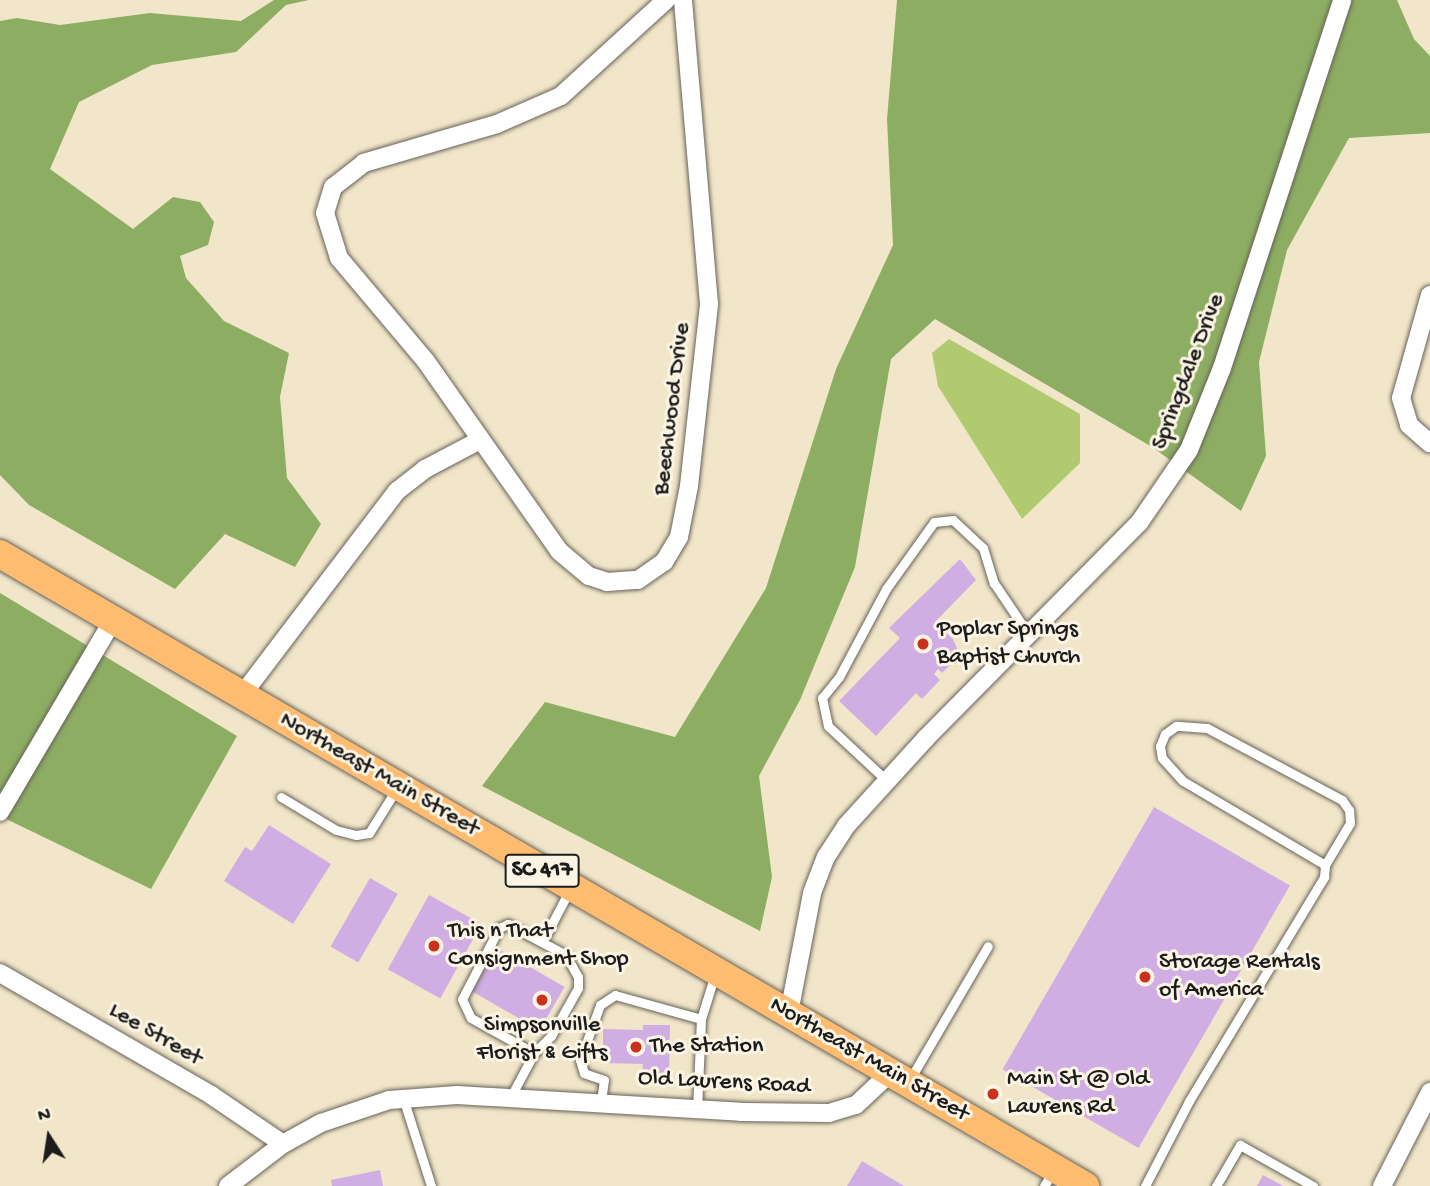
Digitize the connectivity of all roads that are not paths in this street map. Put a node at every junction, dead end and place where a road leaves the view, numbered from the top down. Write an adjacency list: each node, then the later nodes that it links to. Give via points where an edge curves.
1 (666, 0): 5 (street, Beechwood Drive, via 561,96 497,124 364,163 342,175 327,198 327,229 340,258 425,360)
2 (683, 0): 5 (street, Beechwood Drive, via 709,304 690,486 675,545 659,568 638,580 618,583 589,576 559,551)
3 (1342, 0): 9 (street, Springdale Drive, via 1222,368 1189,450 1139,523)
4 (1430, 295): 6 (street, via 1401,398 1409,425)
5 (480, 440): 10 (street, via 425,469 397,491)
6 (1430, 443)
7 (0, 554): 8 (main road, Northeast Main Street / SC 417)
8 (113, 620): 10 (main road, Northeast Main Street / SC 417); 14 (street)
9 (1029, 635): 11 (street, Springdale Drive); 11 (lane, via 994,583 983,548 953,520 934,522 886,589 839,677 822,698 828,726)
10 (242, 695): 12 (main road, Northeast Main Street / SC 417)
11 (886, 780): 21 (street, Springdale Drive, via 846,826 818,875)
12 (398, 787): 13 (lane, via 369,833 356,835 335,830); 16 (main road, Northeast Main Street / SC 417)
13 (281, 797)
14 (0, 812)
15 (1325, 864): 15 (lane, via 1183,781 1162,758 1165,734 1176,726 1208,728 1342,800 1350,823); 35 (lane, via 1324,877 1189,1101)
16 (571, 888): 17 (lane); 19 (main road, Northeast Main Street / SC 417)
17 (543, 941): 23 (lane, via 573,960 578,988 551,1036); 23 (lane, via 513,924 503,925 462,999 471,1018)
18 (988, 946): 24 (lane)
19 (716, 971): 21 (main road, Northeast Main Street / SC 417); 22 (lane)
20 (0, 973): 30 (street, Lee Street, via 211,1095)
21 (789, 1013): 24 (main road, Northeast Main Street / SC 417)
22 (701, 1019): 28 (lane, via 615,995 600,1005 580,1060 584,1073 604,1080); 29 (lane)
23 (534, 1053): 27 (lane)
24 (900, 1078): 29 (street, Old Laurens Road, via 856,1105 829,1113); 31 (main road, Northeast Main Street / SC 417)
25 (1430, 1092): 38 (street)
26 (402, 1098): 27 (street, Old Laurens Road); 30 (street, Old Laurens Road, via 355,1109); 33 (lane)
27 (510, 1098): 28 (street, Old Laurens Road)
28 (601, 1101): 29 (street, Old Laurens Road)
29 (696, 1109)
30 (283, 1144): 32 (street, Old Laurens Road)
31 (1050, 1177): 34 (main road, Northeast Main Street / SC 417)
32 (228, 1186)
33 (431, 1186)
34 (1085, 1186)
35 (1145, 1186)
36 (1216, 1186): 37 (lane, via 1240,1145)
37 (1313, 1186)
38 (1382, 1186)

